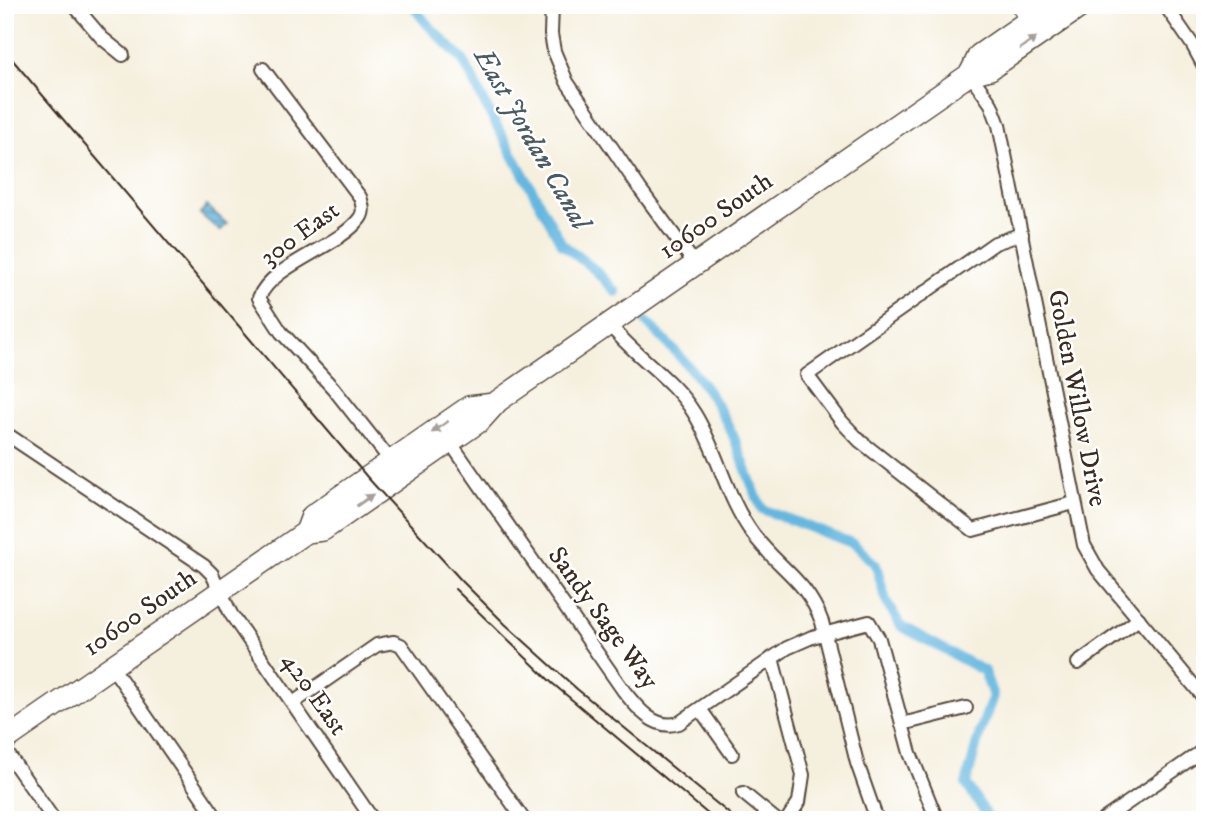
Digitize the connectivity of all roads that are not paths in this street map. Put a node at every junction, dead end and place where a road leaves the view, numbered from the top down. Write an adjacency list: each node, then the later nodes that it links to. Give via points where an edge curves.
1 (74, 5): 7 (street)
2 (552, 5): 12 (street, via 554,51 567,82)
3 (1051, 5): 6 (main road, 10600 South)
4 (1083, 5): 10 (main road, 10600 South, one-way to 4, via 990,69)
5 (1165, 5): 8 (street)
6 (1023, 13): 10 (main road, 10600 South, via 979,55)
7 (123, 55)
8 (1205, 68)
9 (263, 69): 17 (street, 300 East, via 363,207 361,217 352,225 277,277 259,298 281,332)
10 (970, 74): 11 (street, Golden Willow Drive, via 999,125); 12 (main road, 10600 South)
11 (1022, 234): 18 (street, Golden Willow Drive); 18 (street, via 995,243 807,375 860,440 973,530)
12 (695, 264): 13 (main road, 10600 South)
13 (609, 324): 14 (main road, 10600 South); 22 (street, via 687,401 740,514 761,544 807,592)
14 (494, 404): 16 (main road, 10600 South, via 480,421); 17 (main road, 10600 South, one-way to 17, via 470,407)
15 (9, 436): 20 (street, 420 East, via 204,566)
16 (450, 442): 19 (main road, 10600 South, one-way to 16, via 323,530); 29 (street, Sandy Sage Way, via 631,700 664,725 679,723)
17 (391, 461): 19 (main road, 10600 South, via 313,516)
18 (1074, 503): 21 (street, Golden Willow Drive, via 1087,554)
19 (306, 532): 20 (main road, 10600 South)
20 (220, 592): 25 (main road, 10600 South); 27 (street, 420 East)
21 (1139, 619): 24 (street); 26 (street, Golden Willow Drive)
22 (825, 633): 23 (street, Sandy Sage Way); 30 (street, Sandy Sage Way, via 869,622 879,639); 43 (street)
23 (772, 658): 29 (street, Sandy Sage Way); 42 (street, via 803,775 799,802)
24 (1078, 663)
25 (112, 667): 31 (main road, 10600 South); 38 (street)
26 (1205, 699)
27 (293, 703): 39 (street, 420 East); 40 (street, via 377,645 394,642 407,650)
28 (966, 708): 30 (street)
29 (700, 709): 34 (street)
30 (902, 724): 44 (street)
31 (5, 740)
32 (1205, 749): 36 (street)
33 (5, 750): 37 (street)
34 (732, 754)
35 (743, 793): 41 (street)
36 (1118, 816): 45 (street)
37 (54, 820)
38 (218, 820)
39 (373, 820)
40 (524, 820)
41 (776, 820)
42 (787, 820)
43 (877, 820)
44 (937, 820)
45 (1103, 820)

